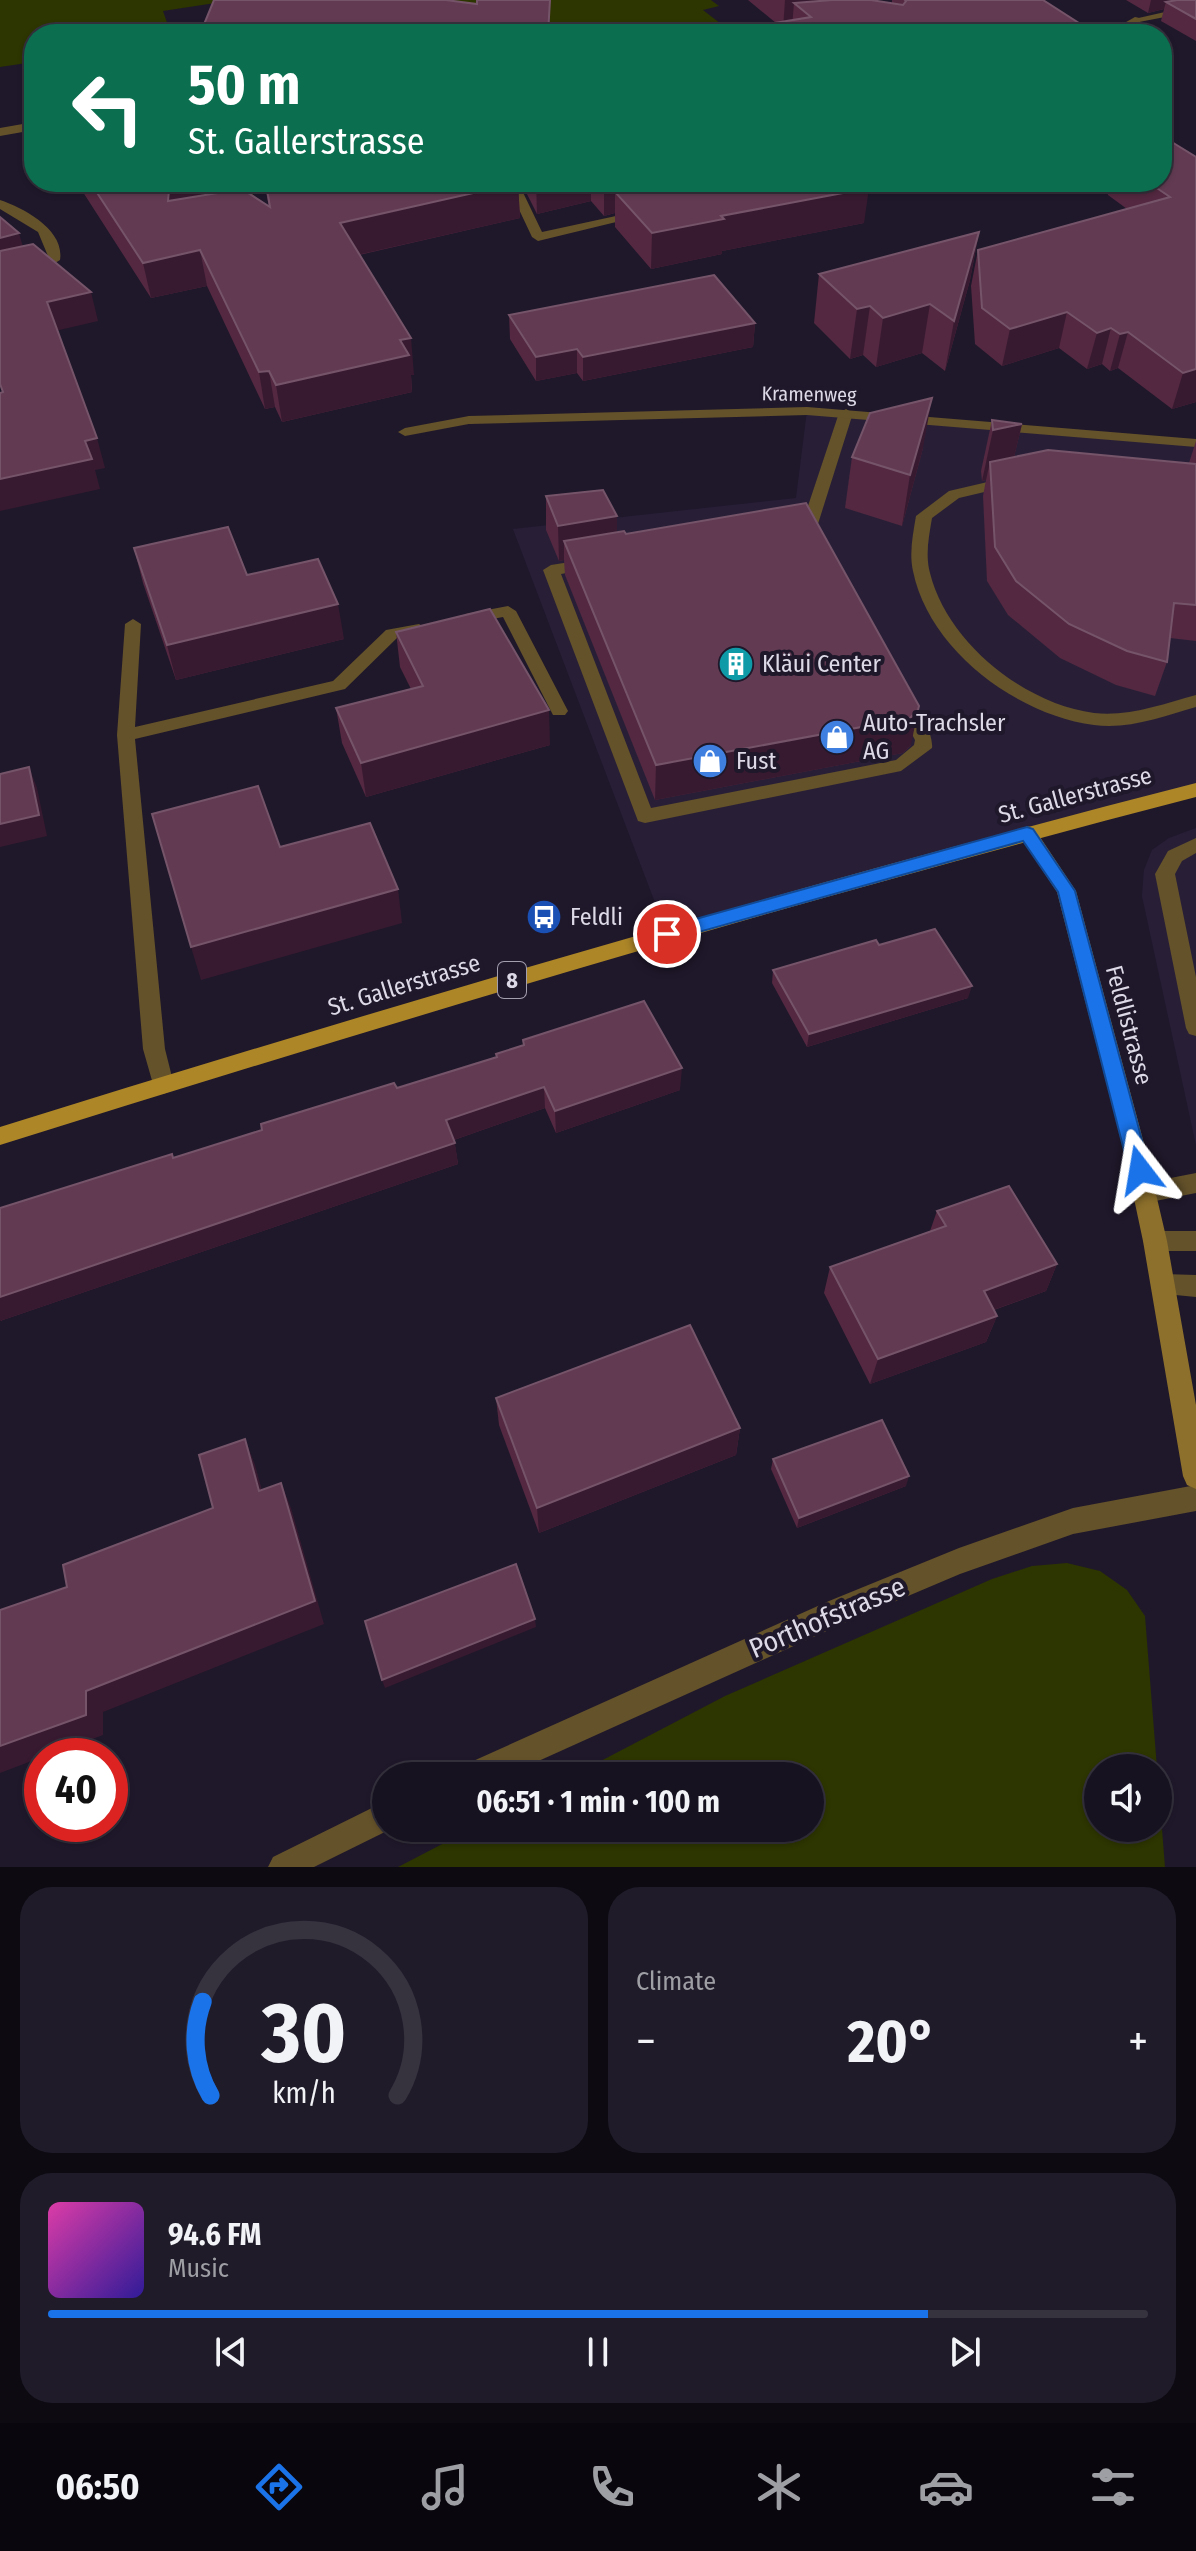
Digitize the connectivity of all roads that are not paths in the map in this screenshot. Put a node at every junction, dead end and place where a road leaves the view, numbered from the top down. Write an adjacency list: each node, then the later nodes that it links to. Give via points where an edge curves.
1 (1196, 8): 2 (street)
2 (1129, 24)
3 (24, 128): 4 (street)
4 (0, 132)
5 (242, 192): 9 (street, via 268,213)
6 (517, 192): 8 (street, via 538,237)
7 (0, 204): 10 (street, via 44,230 52,238 55,257)
8 (659, 211)
9 (253, 216)
10 (0, 275)
11 (846, 413): 12 (street, Kramenweg, via 469,420); 13 (street, Kramenweg); 15 (street, via 802,528)
12 (405, 432)
13 (1195, 442)
14 (1026, 479): 19 (street, via 954,494 924,516 921,572 936,609 961,644 996,678 1023,695 1092,719 1123,719)
15 (823, 552)
16 (612, 560): 18 (street, via 551,570 645,816 901,765 923,748 924,740)
17 (133, 624): 21 (street)
18 (894, 684)
19 (1196, 701)
20 (559, 711): 21 (street, via 508,611 392,634 339,685)
21 (126, 735): 26 (street, via 154,1049)
22 (1196, 790): 23 (main road, St. Gallerstrasse / 8)
23 (1027, 833): 26 (main road, St. Gallerstrasse / 8); 29 (street, Feldlistrasse, via 1066,891)
24 (1196, 845): 25 (street, via 1175,856 1165,874)
25 (1196, 1028)
26 (163, 1085): 27 (main road, St. Gallerstrasse / 8)
27 (0, 1136)
28 (1196, 1183): 29 (street)
29 (1145, 1193): 30 (street, Feldlistrasse)
30 (1155, 1241): 31 (street); 32 (street, Feldlistrasse)
31 (1196, 1241)
32 (1163, 1285): 33 (street); 34 (street, Feldlistrasse)
33 (1196, 1286)
34 (1196, 1476)
35 (1196, 1498): 36 (street, Porthofstrasse, via 1073,1521 959,1561)
36 (503, 1762)
37 (372, 1823): 38 (street)
38 (283, 1867)

